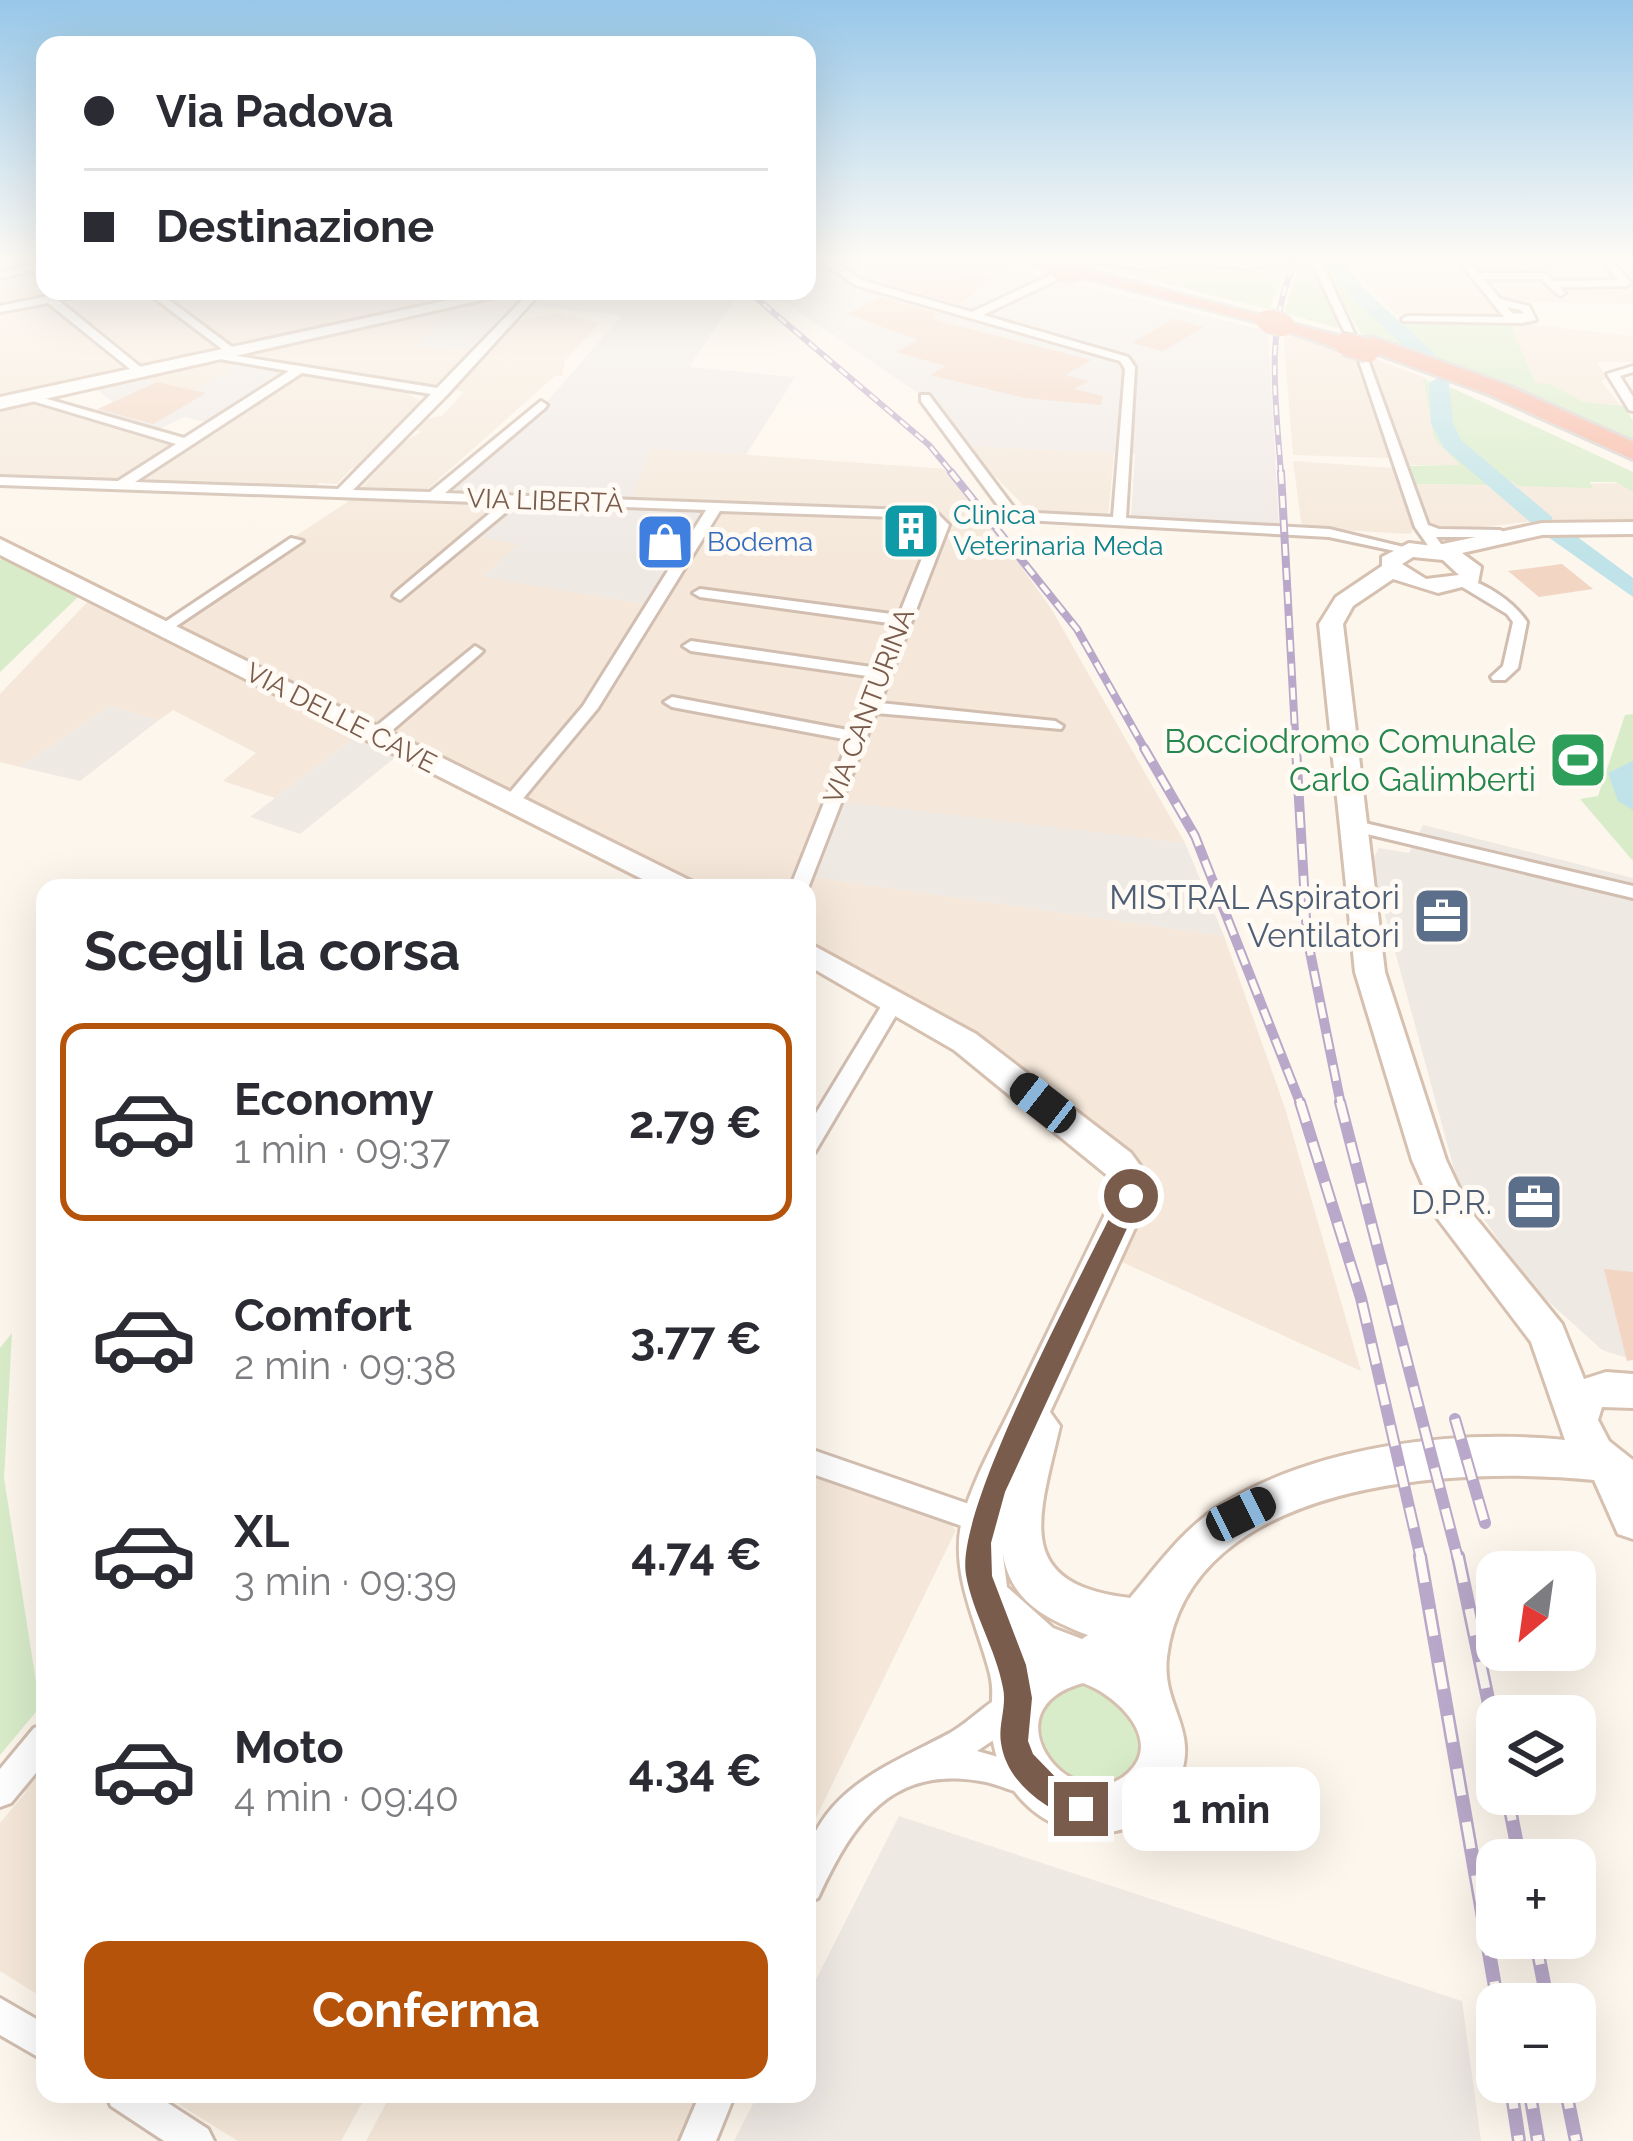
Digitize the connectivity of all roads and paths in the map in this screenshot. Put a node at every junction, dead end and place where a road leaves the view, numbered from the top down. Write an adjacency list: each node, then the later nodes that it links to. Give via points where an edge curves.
1 (125, 359): 10 (street)
2 (192, 359): 10 (street)
3 (250, 359): 8 (street)
4 (474, 359): 12 (street)
5 (1120, 359): 27 (street, via 1129,364)
6 (1359, 359): 33 (street)
7 (1402, 359): 11 (highway)
8 (299, 369): 12 (street); 18 (street)
9 (1625, 369): 17 (street, via 1613,377)
10 (139, 370): 13 (street)
11 (1434, 370): 19 (highway); 20 (highway)
12 (443, 392): 23 (street)
13 (30, 396): 15 (street); 18 (street)
14 (925, 398): 27 (street, via 1013,516)
15 (0, 403)
16 (541, 405): 24 (street, VIA LIBERTÀ)
17 (1633, 407)
18 (186, 443): 22 (street)
19 (1633, 452)
20 (1633, 463)
21 (0, 481): 22 (street, VIA LIBERTÀ)
22 (121, 485): 23 (street, VIA LIBERTÀ)
23 (342, 493): 24 (street, VIA LIBERTÀ)
24 (432, 497): 25 (street, VIA LIBERTÀ)
25 (513, 500): 26 (street, VIA LIBERTÀ); 39 (street)
26 (715, 507): 28 (street, VIA LIBERTÀ, via 931,514); 51 (street, via 590,708)
27 (1119, 522): 33 (street, via 1329,533)
28 (942, 525): 40 (street, VIA CANTURINA)
29 (1633, 528): 30 (street)
30 (1488, 537): 33 (street, via 1437,533); 34 (street); 35 (street)
31 (296, 541): 41 (street)
32 (0, 546): 41 (street, VIA DELLE CAVE)
33 (1408, 547): 34 (street); 36 (street); 37 (street)
34 (1439, 551): 35 (street)
35 (1465, 572): 36 (street); 45 (street, via 1520,622 1510,668)
36 (1421, 584): 37 (street)
37 (1368, 590): 52 (street, via 1344,602 1331,624)
38 (700, 593): 40 (street)
39 (400, 596)
40 (901, 620): 44 (street, VIA CANTURINA)
41 (164, 628): 49 (street, VIA DELLE CAVE)
42 (692, 646): 44 (street)
43 (475, 651): 49 (street)
44 (882, 674): 47 (street, VIA CANTURINA)
45 (1499, 677)
46 (672, 702): 50 (street)
47 (869, 706): 48 (street); 50 (street, VIA CANTURINA)
48 (1055, 726)
49 (376, 736): 51 (street, VIA DELLE CAVE)
50 (857, 737): 54 (street, VIA CANTURINA)
51 (509, 803): 53 (street, VIA DELLE CAVE)
52 (1352, 825): 55 (street); 59 (street, via 1370,973 1429,1160 1456,1219)
53 (665, 879)
54 (802, 879)
55 (1633, 892)
56 (816, 957): 57 (street)
57 (895, 1000): 58 (street); 60 (street, via 971,1046 1130,1175 1130,1198)
58 (816, 1131)
59 (1548, 1335): 61 (street); 62 (street)
60 (1050, 1369): 67 (street); 70 (street, via 1019,1527 1021,1559 1039,1589 1065,1608)
61 (1633, 1390): 62 (street, via 1593,1393)
62 (1576, 1418): 63 (street); 65 (street, via 1579,1435)
63 (1514, 1453): 65 (street); 68 (street, via 1277,1496 1199,1549)
64 (816, 1463): 67 (street)
65 (1615, 1472): 66 (street)
66 (1633, 1520)
67 (982, 1521): 69 (street, via 978,1565)
68 (1170, 1586): 70 (street); 73 (street, via 1145,1645)
69 (988, 1595): 71 (street, via 1038,1644); 72 (street)
70 (1135, 1620): 71 (street, via 1108,1651)
71 (1083, 1661): 72 (street, via 1045,1670); 73 (street, via 1108,1666)
72 (1019, 1698): 75 (street, via 991,1725); 76 (street, via 1014,1741)
73 (1149, 1699): 76 (street, via 1160,1721 1160,1769 1129,1804 1081,1809)
74 (36, 1749): 77 (street)
75 (919, 1766): 76 (street, via 984,1766); 78 (street, via 856,1805)
76 (1036, 1783)
77 (0, 1792)
78 (816, 1870)
79 (0, 2015): 80 (street)
80 (36, 2038)
81 (137, 2103): 83 (street)
82 (714, 2103): 84 (street)
83 (196, 2141)
84 (698, 2141)

